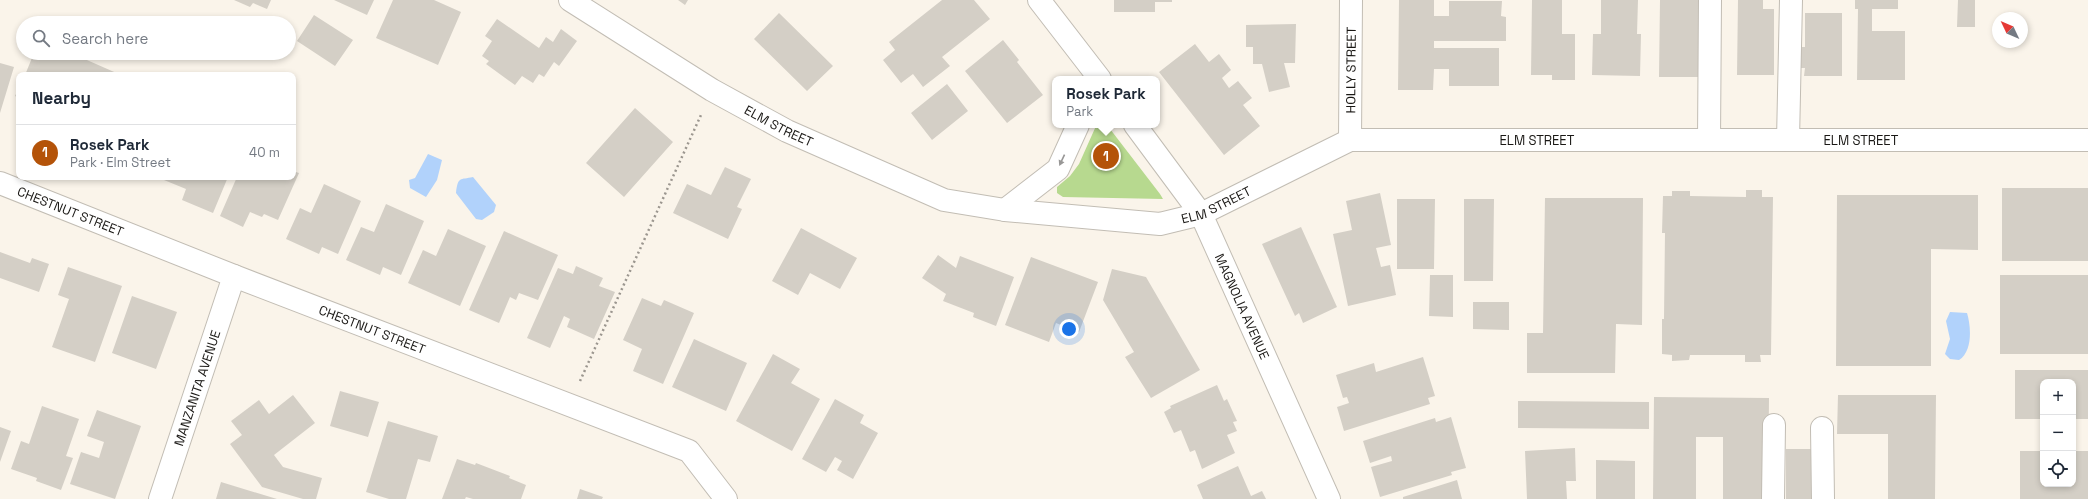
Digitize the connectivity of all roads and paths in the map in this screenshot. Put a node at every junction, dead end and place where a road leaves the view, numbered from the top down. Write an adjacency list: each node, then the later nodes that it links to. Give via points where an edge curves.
1 (570, 0): 15 (street, ELM STREET, via 712,90 787,131 944,200)
2 (1039, 0): 6 (street)
3 (1351, 0): 10 (street, HOLLY STREET)
4 (1710, 0): 11 (street)
5 (1791, 0): 12 (street)
6 (1094, 76)
7 (1077, 128): 15 (street, one-way to 15, via 1058,169)
8 (1137, 128): 16 (street, MAGNOLIA AVENUE)
9 (695, 129): 18 (path)
10 (1350, 140): 11 (street, ELM STREET); 16 (street, ELM STREET)
11 (1709, 140): 12 (street, ELM STREET)
12 (1788, 140): 13 (street, ELM STREET)
13 (2088, 140)
14 (0, 183): 17 (street, CHESTNUT STREET)
15 (1005, 210): 16 (street, ELM STREET, via 1160,224)
16 (1201, 214): 23 (street, MAGNOLIA AVENUE)
17 (234, 276): 18 (street, CHESTNUT STREET); 21 (street, MANZANITA AVENUE)
18 (570, 405): 22 (street, CHESTNUT STREET, via 689,451)
19 (1774, 425): 24 (street)
20 (1822, 428): 25 (street)
21 (160, 499)
22 (726, 499)
23 (1329, 499)
24 (1773, 499)
25 (1823, 499)

